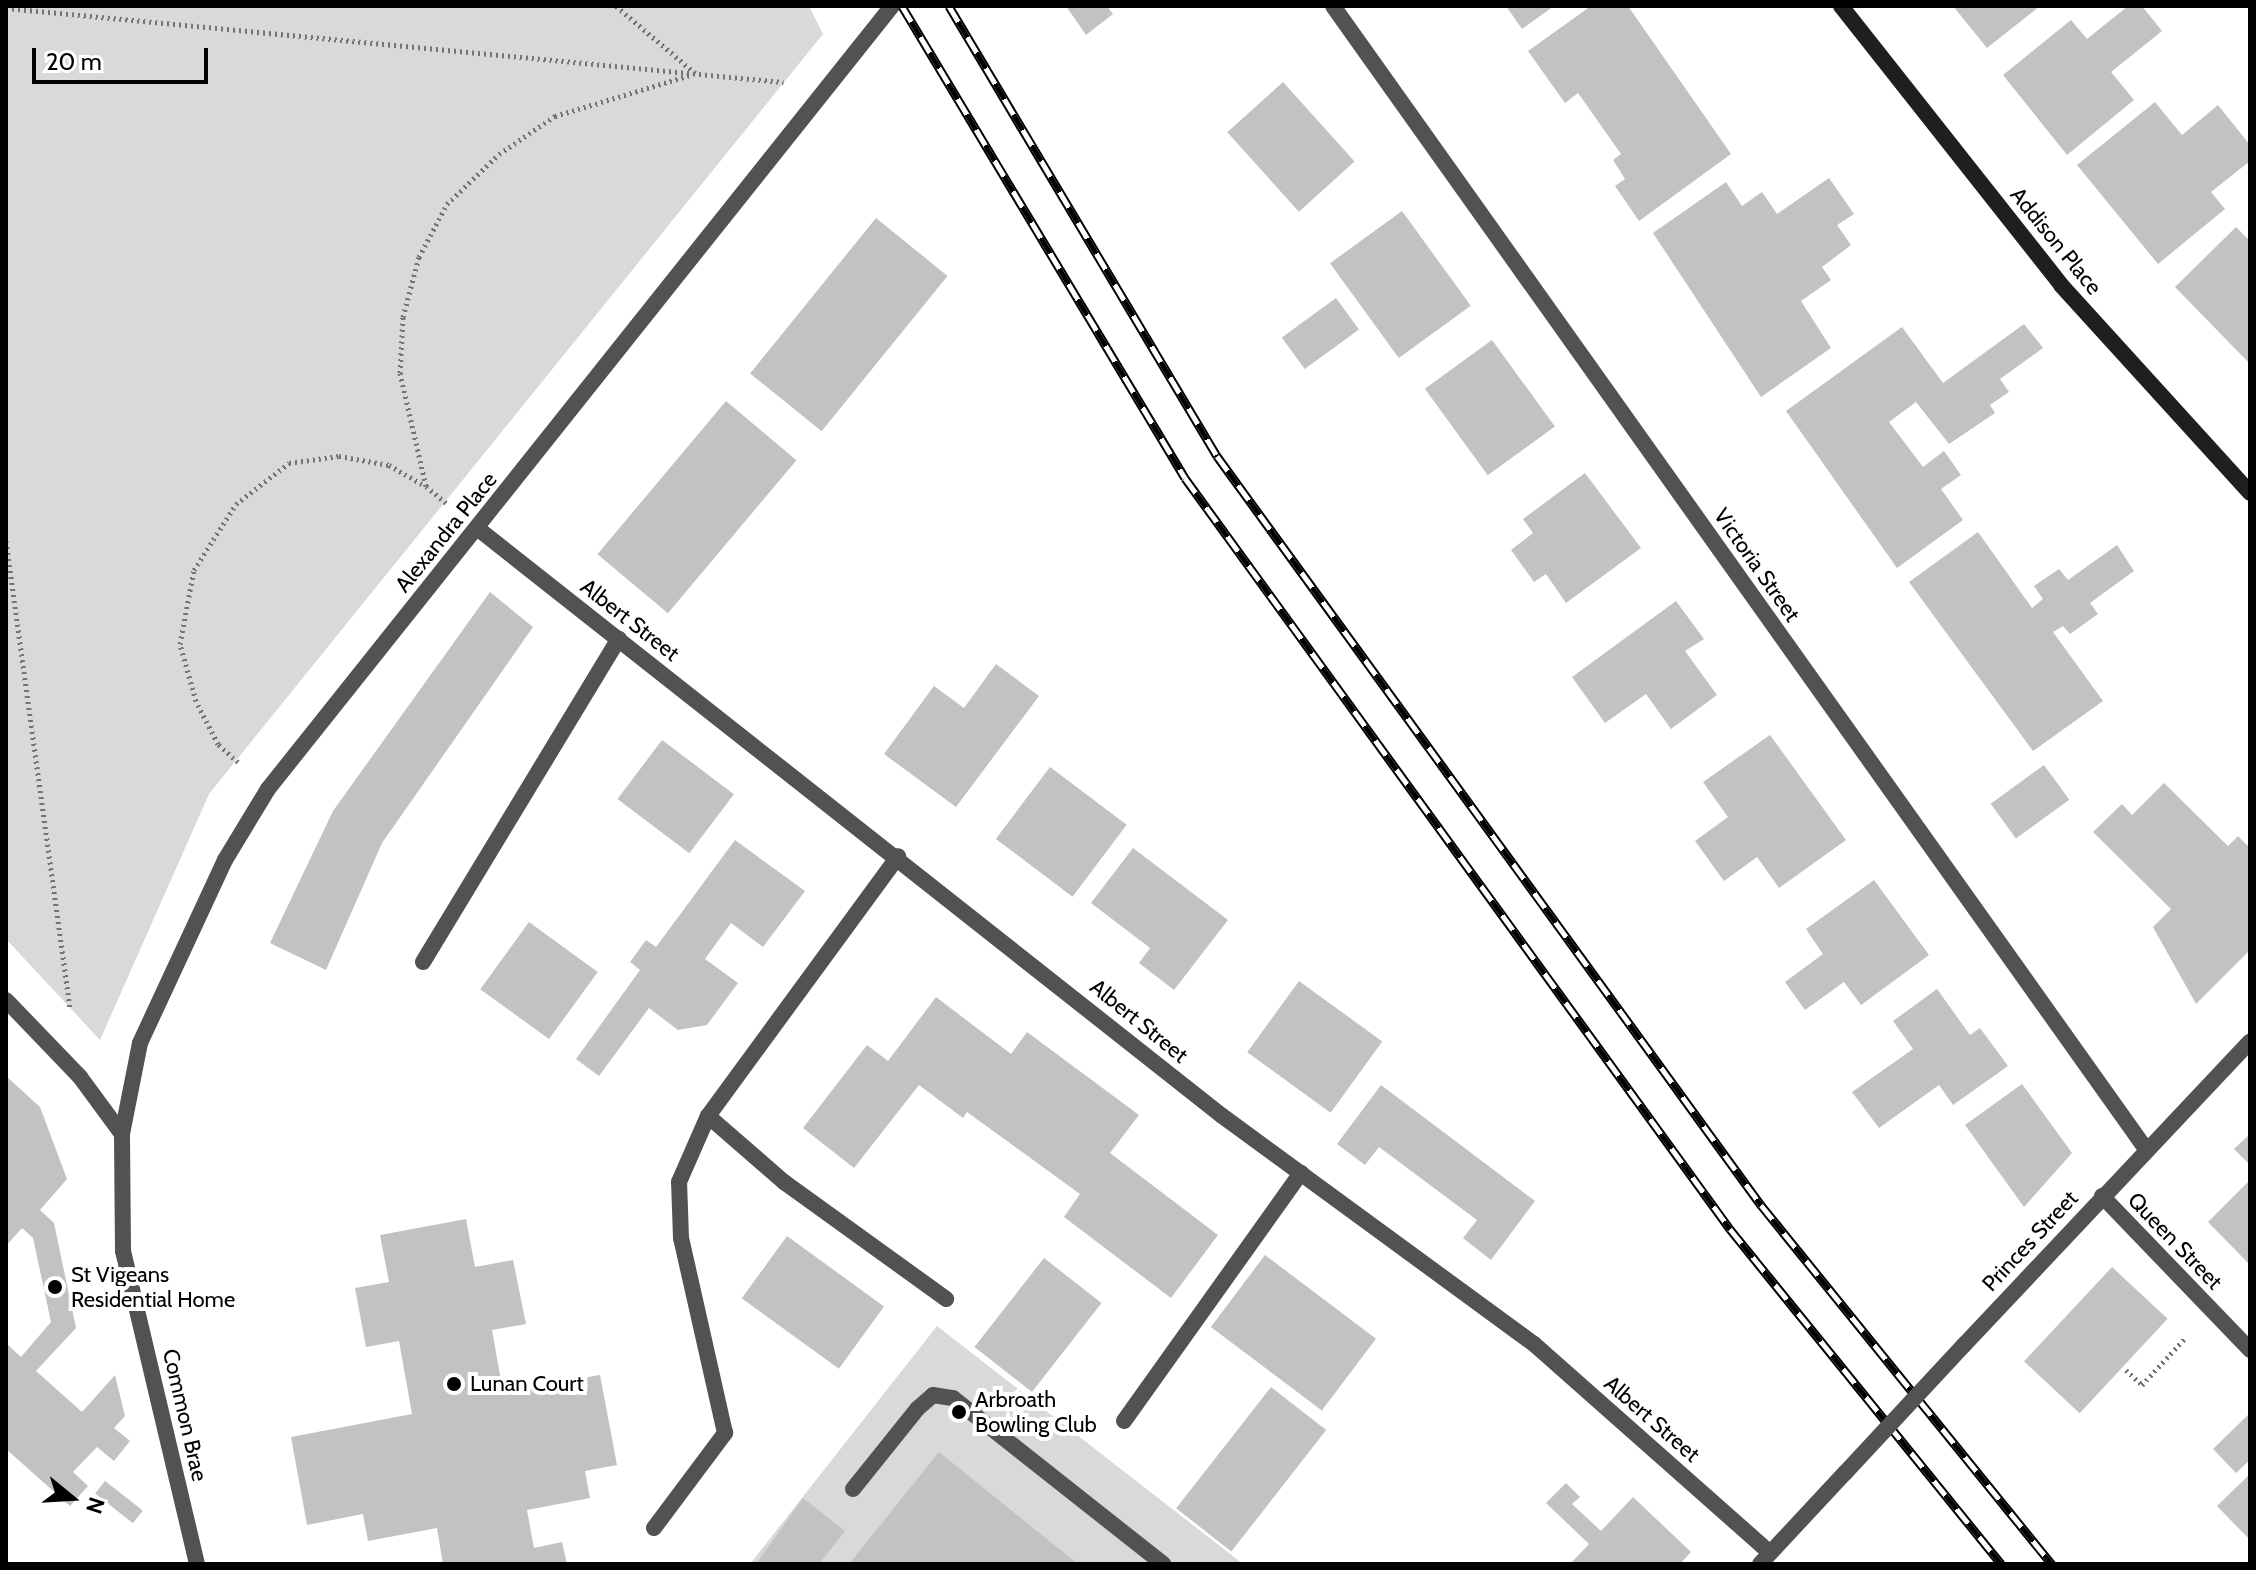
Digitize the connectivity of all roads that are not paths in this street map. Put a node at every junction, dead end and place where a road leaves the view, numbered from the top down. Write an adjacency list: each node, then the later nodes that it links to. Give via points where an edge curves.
1 (892, 6): 5 (street, Alexandra Place)
2 (1333, 6): 13 (street, Victoria Street)
3 (1841, 6): 4 (main road, Addison Place, via 2061,285)
4 (2250, 493)
5 (477, 528): 6 (street, Albert Street); 12 (street, Alexandra Place, via 268,789 225,860 140,1043)
6 (619, 639): 7 (street, Albert Street); 8 (street)
7 (898, 856): 11 (street); 14 (street, Albert Street)
8 (423, 962)
9 (6, 1000): 12 (street, via 80,1077)
10 (2250, 1042): 13 (street, Princes Street)
11 (708, 1116): 16 (street, via 784,1182); 20 (street, via 679,1182 681,1238 725,1433)
12 (122, 1134): 22 (street, Common Brae, via 123,1251)
13 (2146, 1149): 15 (street, Princes Street)
14 (1301, 1173): 18 (street); 21 (street, Albert Street, via 1534,1344)
15 (2102, 1196): 17 (street, Queen Street); 21 (street, Princes Street, bridge)
16 (946, 1299)
17 (2250, 1350)
18 (1124, 1421)
19 (853, 1489): 23 (street, via 917,1409 933,1395 953,1398)
20 (654, 1528)
21 (1765, 1558)
22 (197, 1564)
23 (1163, 1564)

